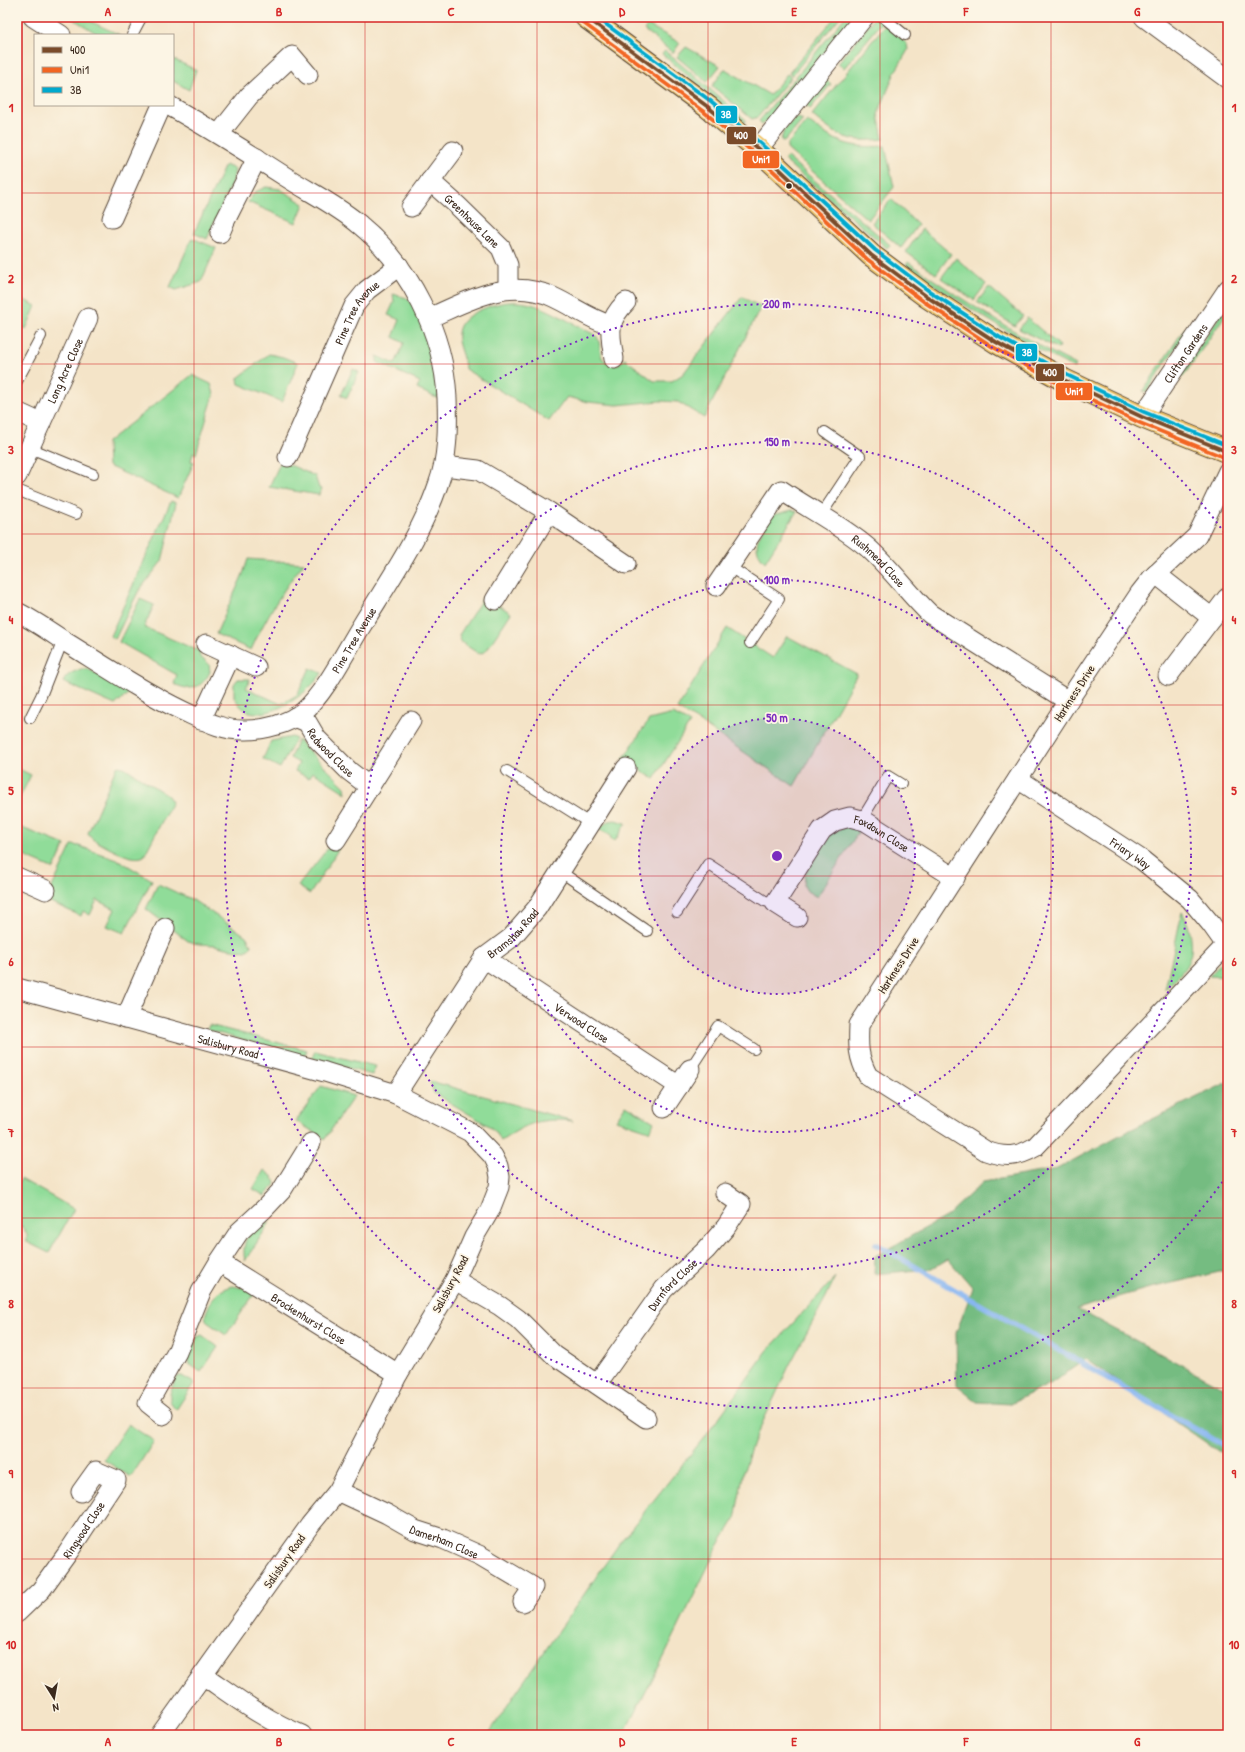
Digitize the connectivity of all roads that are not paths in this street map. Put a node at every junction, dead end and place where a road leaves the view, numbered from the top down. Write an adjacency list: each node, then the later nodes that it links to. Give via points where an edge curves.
1 (33, 17): 7 (street)
2 (586, 17): 15 (main road, via 708,107)
3 (864, 17): 15 (street)
4 (883, 17): 9 (lane)
5 (1144, 17): 11 (street)
6 (140, 20): 8 (lane)
7 (59, 34)
8 (133, 34)
9 (905, 35)
10 (308, 75): 14 (street, via 292,56 249,96)
11 (1228, 79)
12 (162, 106): 20 (street)
13 (170, 106): 14 (street, Pine Tree Avenue)
14 (219, 134): 17 (street, Pine Tree Avenue)
15 (758, 149): 33 (main road, via 871,255 926,296 1009,349 1064,380)
16 (453, 151): 18 (street)
17 (257, 158): 21 (street); 22 (street, Pine Tree Avenue, via 361,225)
18 (430, 181): 19 (street); 23 (street, Greenhouse Lane, via 501,248 508,265)
19 (411, 207)
20 (112, 218)
21 (220, 233)
22 (399, 266): 27 (street, Pine Tree Avenue); 38 (street, Pine Tree Avenue, via 367,290 354,306)
23 (508, 288): 27 (street, via 477,297); 28 (street, via 532,290 553,297 598,322)
24 (1228, 289): 33 (street, Clifton Gardens)
25 (626, 302): 28 (street, via 612,318)
26 (88, 318): 34 (street, Long Acre Close)
27 (429, 318): 39 (street, Pine Tree Avenue, via 440,347 446,388)
28 (610, 325): 30 (street)
29 (41, 336): 31 (lane)
30 (614, 359)
31 (17, 381)
32 (17, 412): 34 (street)
33 (1142, 417): 37 (main road)
34 (41, 423): 36 (street, Long Acre Close)
35 (825, 432): 46 (lane, via 860,456)
36 (30, 448): 41 (lane); 42 (street, Long Acre Close)
37 (1228, 452)
38 (288, 456)
39 (444, 466): 44 (street, via 478,470); 62 (street, Pine Tree Avenue, via 432,504 403,556 321,690 303,712)
40 (1228, 471): 49 (street, Harkness Drive, via 1197,536)
41 (93, 474)
42 (17, 476)
43 (17, 490): 45 (lane)
44 (549, 512): 47 (street); 52 (street)
45 (76, 514)
46 (821, 515): 48 (street, Rushmead Close, via 781,490); 61 (street, Rushmead Close, via 868,548 930,614)
47 (626, 564)
48 (730, 567): 50 (street, Rushmead Close); 56 (lane, via 779,599)
49 (1156, 574): 54 (street); 61 (street, Harkness Drive, via 1140,592)
50 (716, 586)
51 (1227, 598): 54 (street)
52 (495, 600)
53 (17, 612): 55 (street, Pine Tree Avenue)
54 (1212, 618): 60 (street)
55 (63, 640): 63 (lane); 64 (street, Pine Tree Avenue, via 132,684)
56 (750, 643)
57 (206, 644): 58 (street)
58 (231, 655): 59 (street); 64 (street)
59 (256, 667)
60 (1168, 676)
61 (1068, 701): 68 (street, Harkness Drive)
62 (295, 717): 64 (street, Pine Tree Avenue, via 271,727 248,730 231,730); 70 (street, Redwood Close, via 307,722 317,738 348,771)
63 (30, 718)
64 (201, 720)
65 (411, 721): 70 (street)
66 (626, 768): 72 (street, Bramshaw Road)
67 (507, 771): 72 (lane)
68 (1018, 779): 75 (street, Harkness Drive); 83 (street, Friary Way, via 1142,860 1190,899)
69 (902, 784): 71 (lane, via 888,776)
70 (370, 787): 73 (street)
71 (862, 820): 75 (street, Foxdown Close); 78 (street, Foxdown Close, via 850,817 835,821 822,830)
72 (591, 824): 74 (street, Bramshaw Road)
73 (336, 840)
74 (561, 872): 82 (lane); 84 (street, Bramshaw Road, via 537,908 511,938)
75 (955, 878): 83 (street, Harkness Drive, via 859,1025 858,1048 868,1076 986,1151 998,1155 1016,1156 1035,1147)
76 (18, 880): 77 (street)
77 (46, 890)
78 (775, 903): 79 (lane, via 765,901 708,864); 80 (street)
79 (677, 912)
80 (797, 917)
81 (165, 928): 86 (street)
82 (648, 931)
83 (1227, 944)
84 (484, 958): 89 (street, Verwood Close); 90 (street, Bramshaw Road)
85 (17, 988): 86 (street, Salisbury Road)
86 (126, 1018): 90 (street, Salisbury Road)
87 (754, 1049): 88 (lane, via 718,1026)
88 (690, 1069): 89 (street)
89 (679, 1086): 91 (street)
90 (396, 1094): 95 (street, Salisbury Road, via 470,1132 493,1156 498,1166 500,1177 495,1199 474,1236)
91 (664, 1108)
92 (311, 1143): 94 (street, via 282,1190 239,1232)
93 (725, 1192): 97 (street, Durnford Close, via 741,1204 726,1227 706,1250 664,1289)
94 (219, 1262): 96 (street, Brockenhurst Close); 98 (street, via 201,1292 177,1352 148,1403)
95 (455, 1280): 96 (street, Salisbury Road); 97 (street, via 518,1319 554,1355)
96 (398, 1374): 100 (street, Salisbury Road)
97 (597, 1384): 99 (street)
98 (163, 1415)
99 (646, 1418)
100 (338, 1491): 102 (street, Damerham Close, via 415,1530 481,1556 512,1574 533,1588); 104 (street, Salisbury Road, via 310,1525)
101 (81, 1492): 103 (street, Ringwood Close, via 96,1471 116,1480 41,1590)
102 (523, 1602)
103 (17, 1613)
104 (203, 1676): 105 (street, Salisbury Road); 106 (street, via 261,1715)
105 (160, 1735)
106 (302, 1735)

